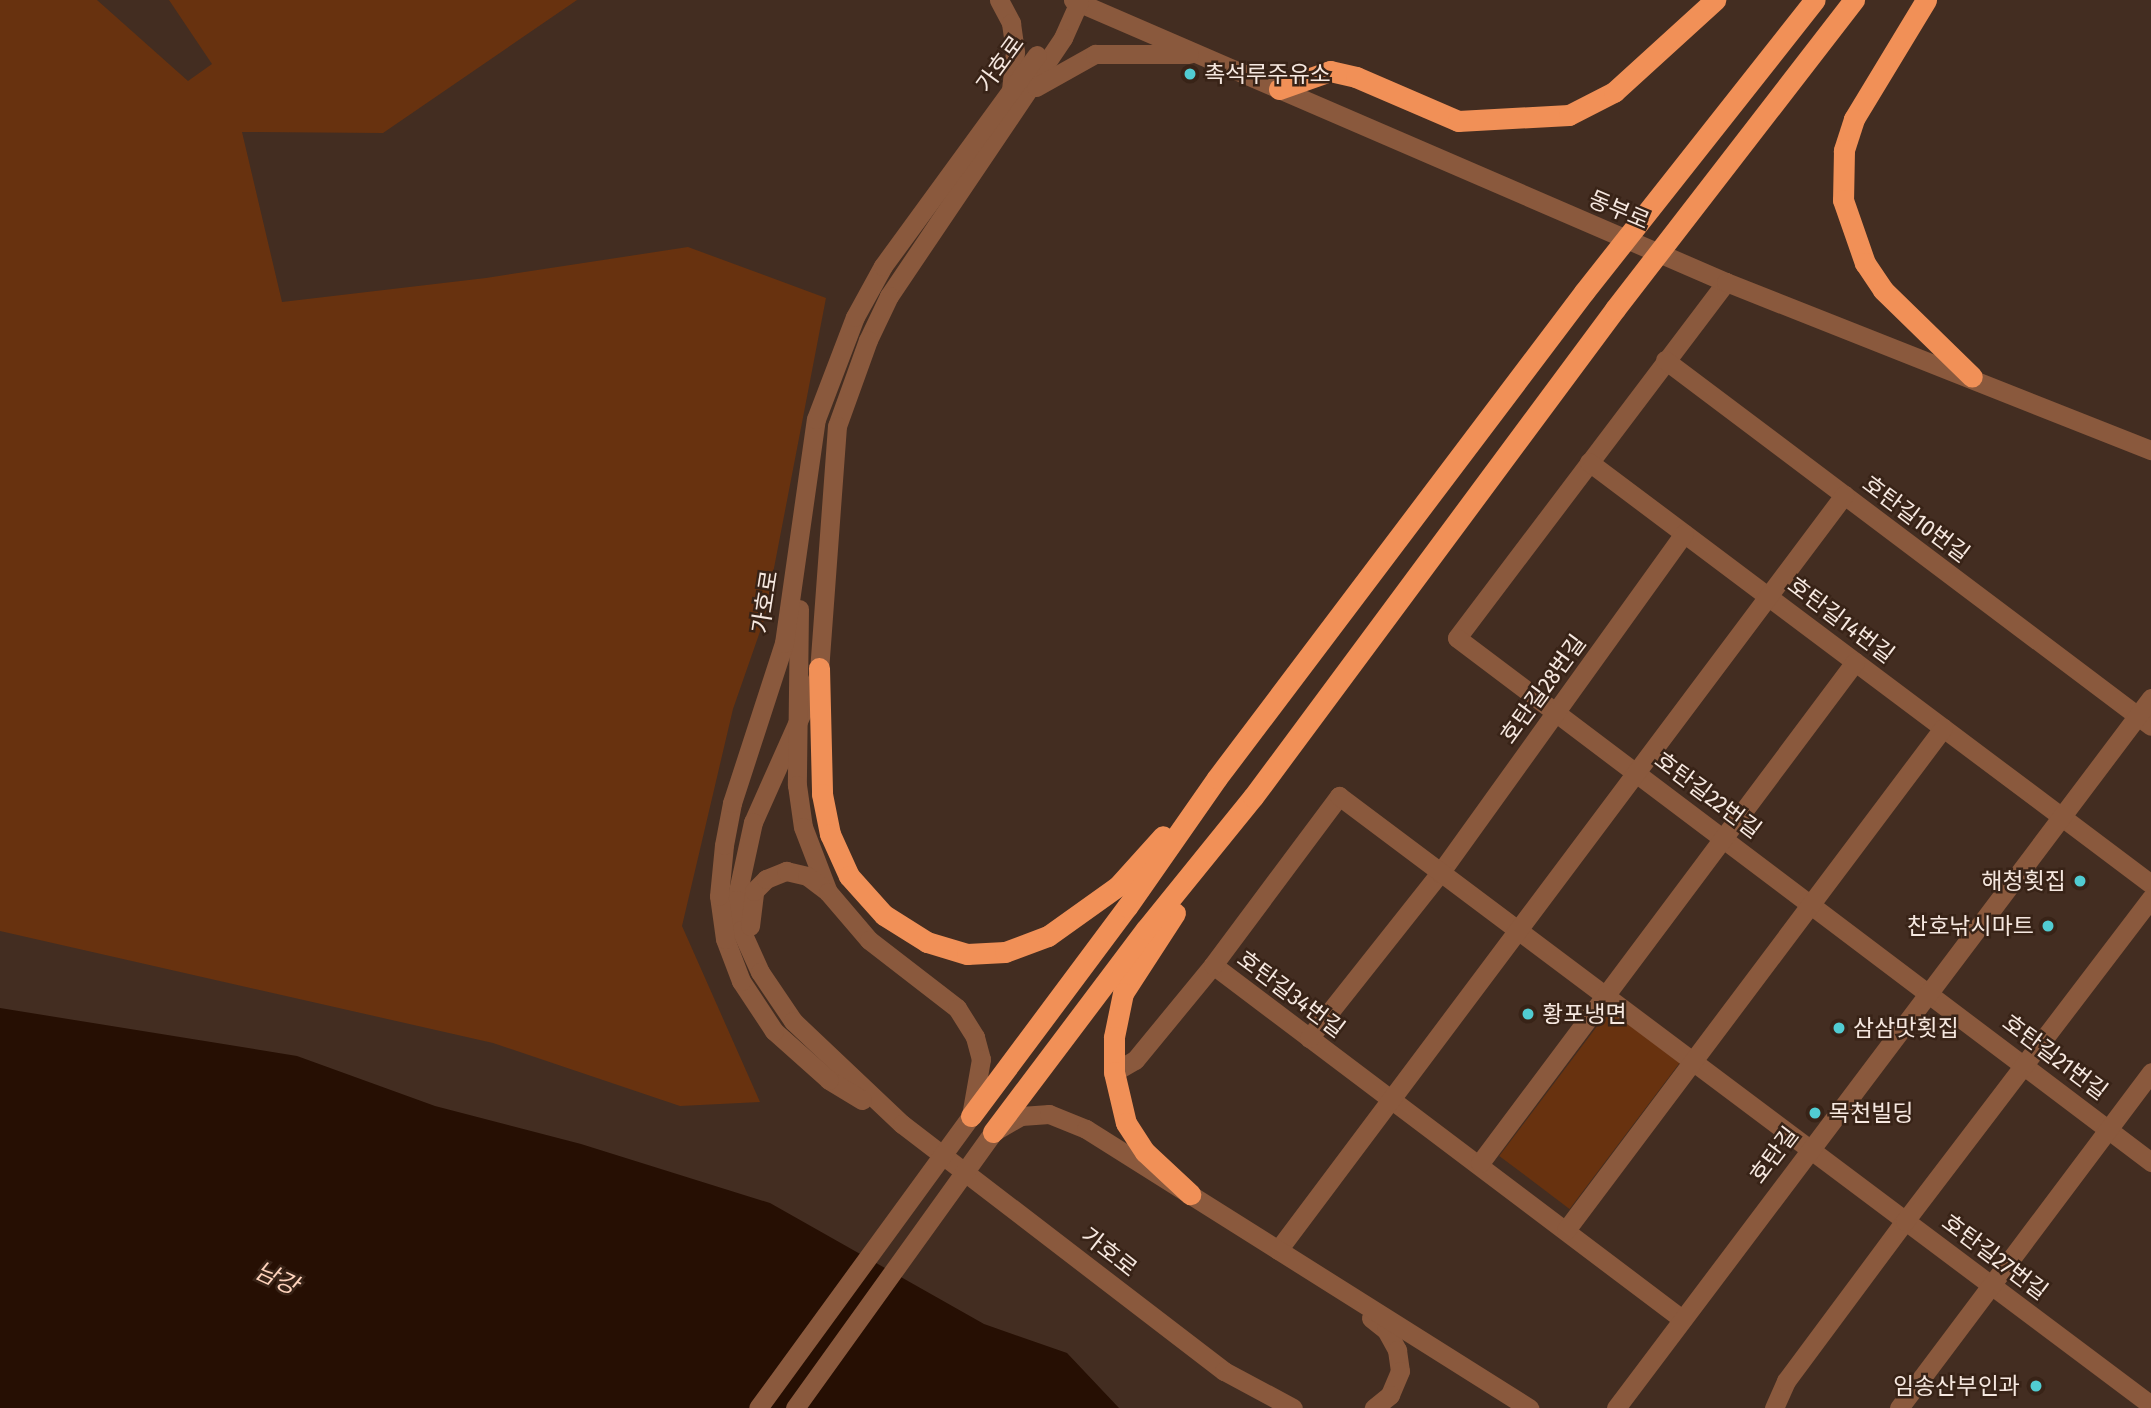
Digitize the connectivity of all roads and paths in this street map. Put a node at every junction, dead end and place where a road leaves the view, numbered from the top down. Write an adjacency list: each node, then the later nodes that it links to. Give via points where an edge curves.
1 (999, 0): 9 (street, via 1011,23)
2 (1715, 0): 8 (highway, via 1614,92 1569,115 1458,121 1356,77 1330,71)
3 (1815, 0): 27 (highway, via 1584,292)
4 (1854, 0): 28 (highway, via 1615,309)
5 (1926, 0): 12 (highway, via 1854,119 1844,150 1843,200 1865,263 1883,290)
6 (1076, 1): 7 (street, 동부로); 9 (street, 가호로, via 1063,38)
7 (1198, 54): 8 (street, 동부로); 9 (street, via 1095,54)
8 (1279, 89): 10 (street, 동부로)
9 (1019, 92): 17 (street, 가호로, via 883,266 855,317 816,419); 20 (street, 가호로, via 889,296 837,426)
10 (1726, 282): 11 (street); 12 (street, 동부로)
11 (1665, 360): 14 (street); 15 (street, 호탄길10번길)
12 (1972, 377): 13 (street, 동부로)
13 (2151, 450)
14 (1589, 462): 16 (street, 호탄길14번길); 22 (street, 호탄길22번길, via 1457,638)
15 (1844, 495): 18 (street); 24 (street, 호탄길10번길)
16 (1684, 533): 18 (street, 호탄길14번길); 22 (street, 호탄길28번길)
17 (799, 538): 23 (street); 48 (street, 가호로, via 784,643 732,803 724,845 719,896 725,939 741,981 774,1031 829,1080)
18 (1768, 597): 19 (street, 호탄길14번길); 26 (street)
19 (1855, 662): 25 (street, 호탄길14번길); 30 (street)
20 (819, 668): 23 (street, 가호로); 27 (highway, via 821,794 830,834 849,877 884,915 927,942 967,954 1005,952 1048,936 1084,914 1118,886)
21 (2151, 698): 24 (street, 호탄길)
22 (1556, 713): 26 (street, 호탄길22번길); 31 (street, 호탄길28번길)
23 (799, 721): 33 (street, via 797,785 803,827); 38 (street, 가호로, via 753,822 741,866 736,900 741,930)
24 (2144, 721): 29 (street, 호탄길)
25 (1943, 728): 29 (street, 호탄길14번길); 35 (street)
26 (1636, 773): 30 (street, 호탄길22번길); 36 (street)
27 (1217, 778): 47 (highway, via 1128,907)
28 (1253, 797): 44 (highway, via 1123,993 1114,1037); 50 (highway, via 1146,929)
29 (2063, 818): 32 (street, 호탄길14번길); 39 (street, 호탄길)
30 (1725, 839): 35 (street, 호탄길22번길); 40 (street)
31 (1440, 873): 36 (street); 37 (street, via 1339,796); 41 (street, 호탄길28번길)
32 (2151, 884)
33 (828, 892): 38 (street, via 807,876 786,871 754,891 748,911); 47 (street, via 869,940 957,1008 975,1037 981,1059)
34 (2151, 898): 43 (street)
35 (1812, 904): 39 (street, 호탄길22번길); 42 (street)
36 (1518, 930): 40 (street); 46 (street)
37 (1213, 965): 41 (street, 호탄길34번길); 44 (street, 호탄길34번길, via 1135,1060)
38 (760, 972): 48 (street, 가호로, via 793,1021)
39 (1930, 992): 43 (street, 호탄길21번길); 51 (street, 호탄길)
40 (1608, 995): 42 (street); 53 (street)
41 (1309, 1038): 46 (street, 호탄길34번길)
42 (1694, 1062): 51 (street); 56 (street)
43 (2025, 1065): 49 (street, 호탄길21번길); 55 (street)
44 (1114, 1072): 54 (highway, via 1126,1123 1145,1152)
45 (2151, 1072): 49 (street)
46 (1391, 1100): 53 (street, 호탄길34번길); 57 (street)
47 (971, 1116): 62 (street)
48 (902, 1124): 64 (street, 가호로, via 1224,1371)
49 (2109, 1129): 52 (street, 호탄길21번길); 59 (street)
50 (993, 1132): 54 (street, via 1021,1116 1049,1114 1077,1124); 63 (street)
51 (1809, 1150): 55 (street, 호탄길27번길); 60 (street, 호탄길)
52 (2151, 1162)
53 (1480, 1163): 56 (street, 호탄길34번길)
54 (1190, 1194): 57 (street)
55 (1905, 1221): 59 (street, 호탄길27번길); 68 (street, via 1786,1381)
56 (1566, 1230): 60 (street, 호탄길34번길)
57 (1278, 1250): 58 (street)
58 (1319, 1275): 65 (street, via 1386,1330 1397,1350 1400,1371 1390,1395); 66 (street)
59 (1991, 1285): 61 (street, 호탄길27번길); 69 (street)
60 (1682, 1319): 67 (street, 호탄길)
61 (2151, 1405)
62 (758, 1408)
63 (795, 1408)
64 (1293, 1408)
65 (1374, 1408)
66 (1529, 1408)
67 (1616, 1408)
68 (1774, 1408)
69 (1899, 1408)

